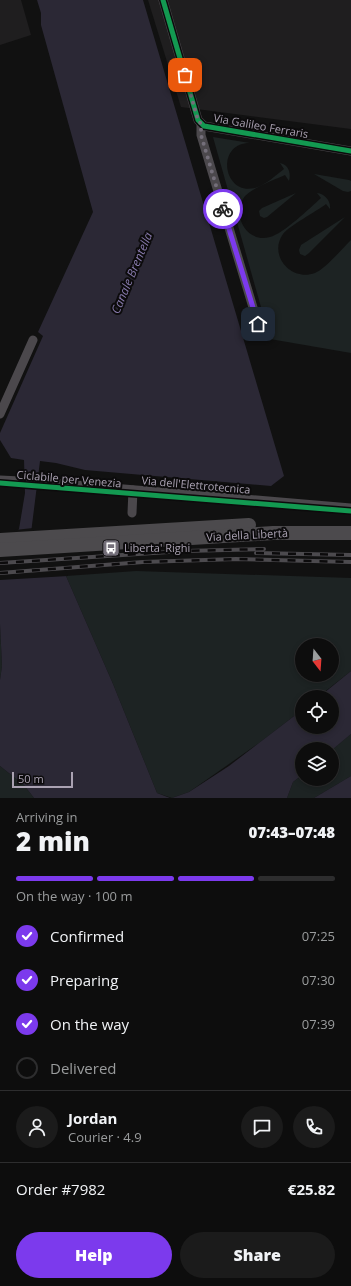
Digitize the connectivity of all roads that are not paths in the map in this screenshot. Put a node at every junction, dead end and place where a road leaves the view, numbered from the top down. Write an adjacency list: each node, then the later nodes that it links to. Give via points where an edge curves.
1 (163, 0): 2 (street, Via Galileo Ferraris)
2 (201, 124): 3 (street, Via Galileo Ferraris); 4 (street, via 201,135)
3 (351, 152)
4 (258, 324)
5 (33, 340): 6 (street)
6 (0, 414)
7 (5, 480): 8 (street, Via dell'Elettrotecnica)
8 (133, 490): 9 (street, Via dell'Elettrotecnica); 10 (street)
9 (351, 508)
10 (132, 512)
11 (351, 524): 14 (highway, Via della Libertà, via 281,523)
12 (351, 533): 14 (highway, Via della Libertà, via 273,533)
13 (0, 540): 14 (highway, Via della Libertà)
14 (79, 540): 15 (highway, Via della Libertà)
15 (0, 550)

